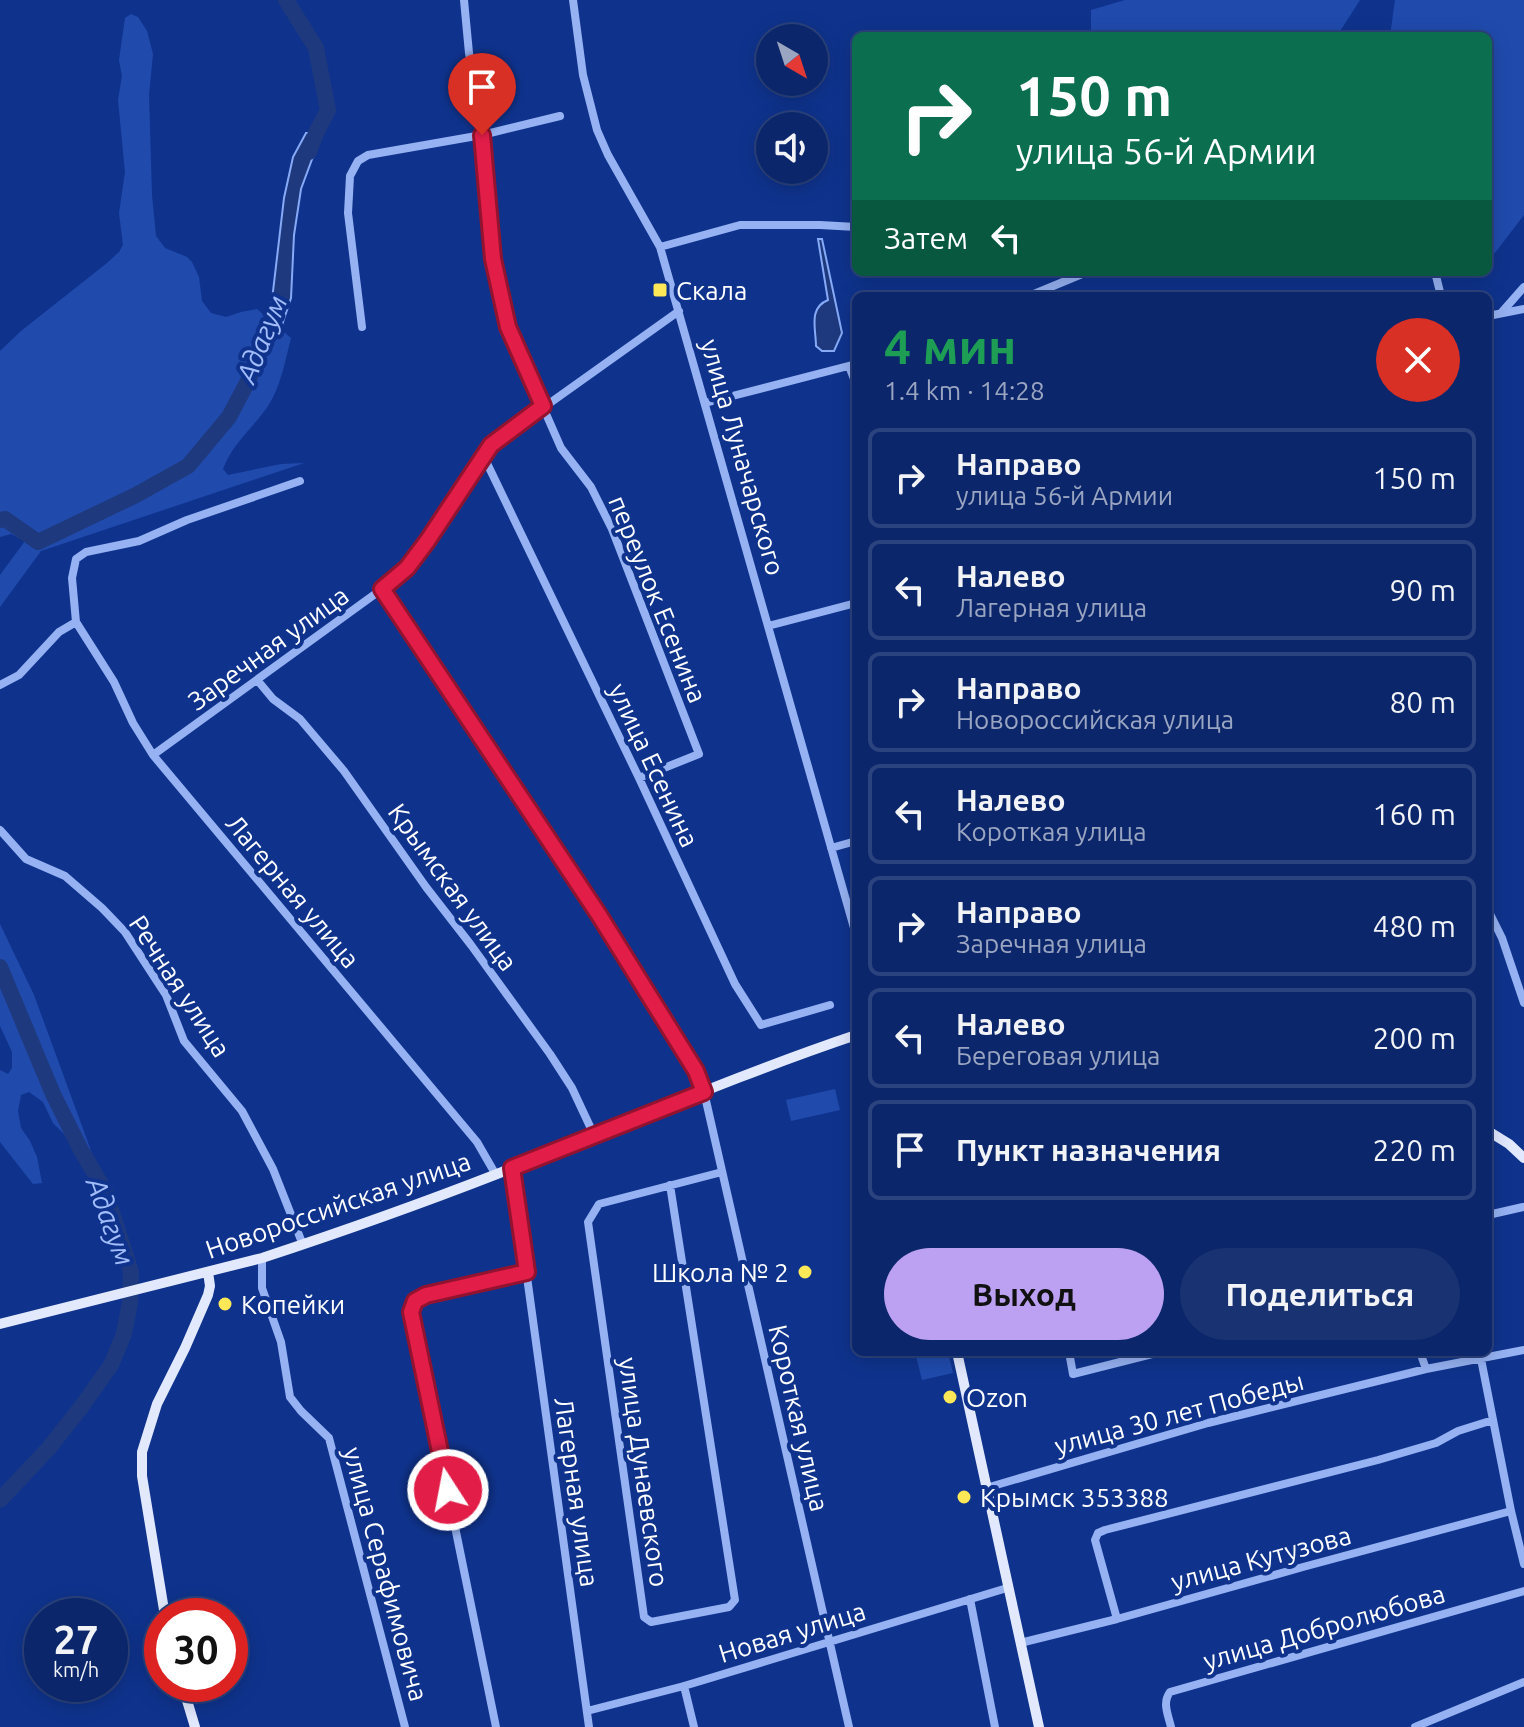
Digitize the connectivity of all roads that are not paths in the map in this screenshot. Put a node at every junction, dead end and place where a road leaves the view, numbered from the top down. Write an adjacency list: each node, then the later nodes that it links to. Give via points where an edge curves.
1 (464, 0): 4 (street)
2 (573, 0): 6 (street, улица Луначарского, via 597,130)
3 (560, 116): 4 (street)
4 (482, 135): 14 (street, via 358,161 350,176 348,213); 17 (street, via 493,259 508,327)
5 (852, 227): 6 (street, via 740,225)
6 (660, 247): 11 (street, улица Луначарского)
7 (1077, 276): 9 (street)
8 (1524, 287): 12 (street)
9 (1039, 292)
10 (1524, 309): 12 (street)
11 (679, 311): 16 (street, улица Луначарского); 17 (street, Заречная улица)
12 (1502, 313): 13 (street)
13 (1492, 315)
14 (362, 327)
15 (852, 365): 16 (street)
16 (705, 403): 23 (street, улица Луначарского)
17 (543, 406): 18 (street, Заречная улица, via 491,445); 27 (street, переулок Есенина, via 561,448 591,487 612,529 699,754)
18 (484, 457): 20 (street, Заречная улица, via 407,568); 27 (street, улица Есенина)
19 (300, 481): 22 (street, via 139,541 86,552 76,559 72,578)
20 (382, 589): 24 (street, Заречная улица); 36 (street, Короткая улица, via 599,915)
21 (852, 604): 23 (street)
22 (76, 622): 25 (street, via 59,632 19,675); 26 (street, Лагерная улица)
23 (768, 626): 30 (street, улица Луначарского)
24 (258, 681): 26 (street, Заречная улица); 38 (street, Крымская улица, via 300,719 344,771 550,1054)
25 (0, 685)
26 (153, 755): 42 (street, Лагерная улица, via 477,1142)
27 (639, 778): 34 (street, улица Есенина, via 735,984 761,1025)
28 (0, 830): 46 (street, Речная улица, via 26,859 65,876 125,932 166,995 184,1041 242,1111 273,1169)
29 (852, 842): 30 (street)
30 (831, 848): 32 (street, улица Луначарского)
31 (1492, 918): 33 (street)
32 (852, 921)
33 (1524, 1003)
34 (830, 1005)
35 (852, 1036): 36 (main road, Новороссийская улица)
36 (704, 1092): 38 (main road, Новороссийская улица); 41 (street, Короткая улица)
37 (1492, 1133): 39 (main road)
38 (594, 1135): 40 (main road, Новороссийская улица)
39 (1524, 1158)
40 (512, 1168): 42 (main road, Новороссийская улица); 49 (street, Лагерная улица)
41 (722, 1172): 43 (street); 67 (street, Короткая улица)
42 (496, 1175): 46 (main road, Новороссийская улица)
43 (670, 1185): 43 (street, улица Дунаевского, via 599,1204 588,1222 644,1617 651,1622 729,1607 735,1600)
44 (1523, 1207): 45 (street)
45 (1492, 1214)
46 (303, 1245): 47 (main road, Новороссийская улица)
47 (262, 1258): 48 (main road, Новороссийская улица); 74 (street, улица Серафимовича, via 262,1288 281,1342 290,1397 329,1438)
48 (208, 1272): 50 (main road, Новороссийская улица); 64 (main road, via 208,1295 157,1404 142,1452)
49 (527, 1272): 72 (street, Лагерная улица); 75 (street, via 426,1295 415,1301 411,1312)
50 (0, 1324)
51 (1524, 1350): 56 (street, улица 30 лет Победы)
52 (958, 1356): 59 (main road)
53 (1070, 1356): 54 (street, via 1073,1374)
54 (1144, 1356)
55 (1421, 1356): 57 (street)
56 (1481, 1359): 57 (street, улица 30 лет Победы); 58 (street)
57 (1426, 1369): 59 (street, улица 30 лет Победы, via 1208,1423)
58 (1493, 1420): 60 (street); 66 (street, via 1378,1460 1098,1533 1095,1540)
59 (986, 1488): 62 (main road)
60 (1511, 1511): 61 (street); 66 (street, улица Кутузова)
61 (1524, 1564)
62 (1007, 1588): 65 (street, Новая улица); 68 (main road)
63 (1524, 1591): 81 (street, улица Добролюбова, via 1170,1692 1166,1707)
64 (162, 1598)
65 (970, 1599): 67 (street, Новая улица); 79 (street)
66 (1117, 1619): 68 (street, улица Кутузова)
67 (829, 1641): 70 (street, Новая улица); 78 (street, Короткая улица)
68 (1020, 1643): 80 (main road)
69 (1524, 1682): 82 (street)
70 (684, 1686): 72 (street, Новая улица); 77 (street)
71 (187, 1702): 73 (main road)
72 (587, 1711): 76 (street, Лагерная улица)
73 (195, 1727)
74 (405, 1727)
75 (496, 1727)
76 (589, 1727)
77 (694, 1727)
78 (849, 1727)
79 (995, 1727)
80 (1039, 1727)
81 (1171, 1727)
82 (1415, 1727)

